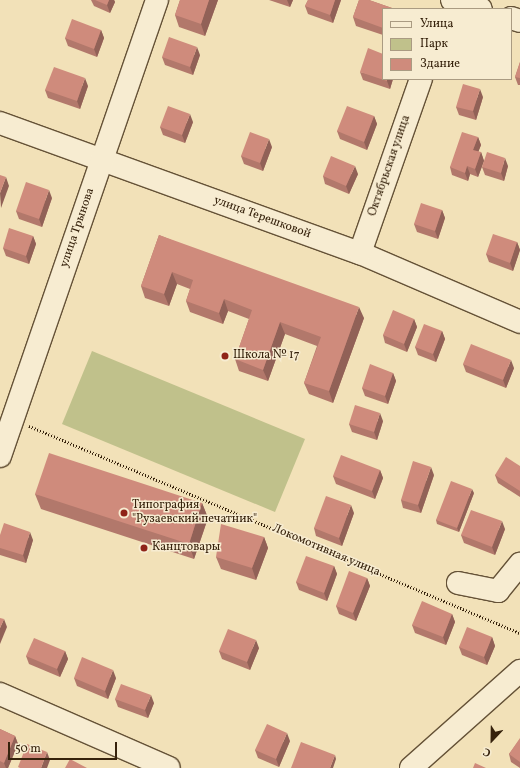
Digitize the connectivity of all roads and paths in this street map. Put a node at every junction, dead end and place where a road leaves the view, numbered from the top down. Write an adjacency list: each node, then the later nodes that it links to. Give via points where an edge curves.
1 (157, 0): 6 (street, улица Трынова)
2 (452, 0): 3 (street)
3 (478, 8)
4 (421, 80): 7 (street, Октябрьская улица)
5 (0, 123): 6 (street, улица Терешковой)
6 (102, 160): 7 (street, улица Терешковой); 9 (street, улица Трынова)
7 (360, 253): 8 (street, улица Терешковой)
8 (520, 322)
9 (6, 417): 10 (street, улица Трынова); 13 (path, Локомотивная улица)
10 (0, 456)
11 (520, 564): 12 (street, via 498,591)
12 (458, 583)
13 (520, 633)
14 (520, 671): 17 (street)
15 (0, 694): 16 (street)
16 (169, 768)
17 (411, 768)

